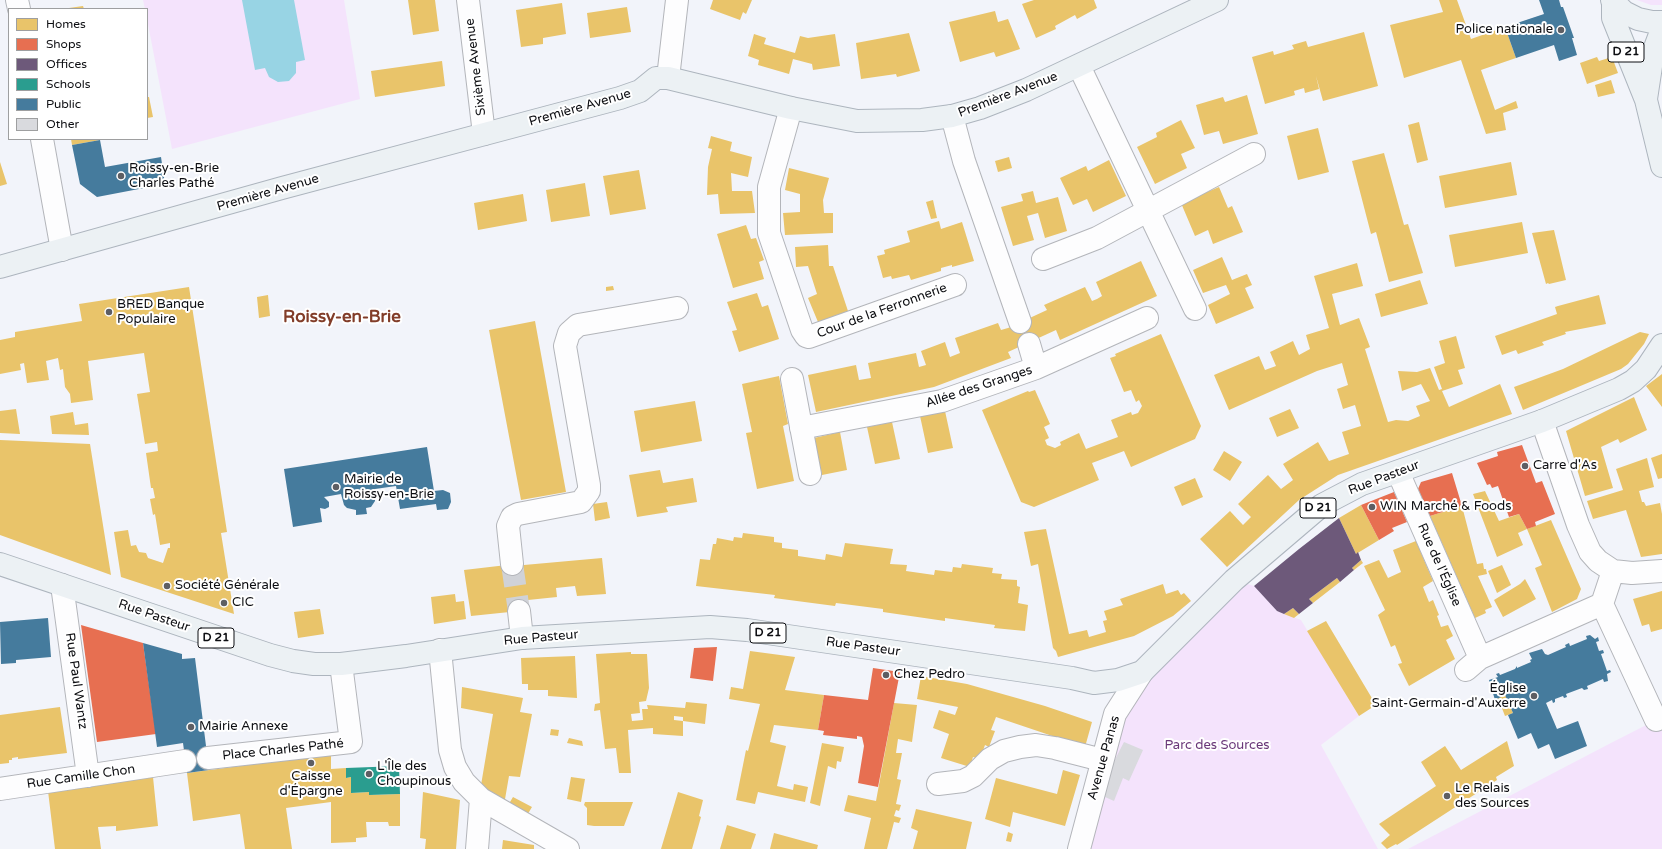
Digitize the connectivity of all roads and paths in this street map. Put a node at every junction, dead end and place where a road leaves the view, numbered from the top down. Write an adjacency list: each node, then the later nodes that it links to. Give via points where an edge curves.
1 (468, 0): 12 (street, Sixième Avenue)
2 (678, 0): 8 (street)
3 (1217, 0): 7 (main road, Première Avenue)
4 (1612, 1): 5 (main road, via 1624,12 1638,19); 9 (main road, D 21, via 1613,18)
5 (1662, 22)
6 (1662, 29): 9 (main road, D 21, via 1653,53)
7 (1079, 66): 11 (main road, Première Avenue, via 1026,90); 16 (street)
8 (668, 78): 10 (main road, Première Avenue); 12 (main road, Première Avenue, via 656,78 631,95)
9 (1646, 100): 15 (main road, D 21)
10 (791, 108): 11 (main road, Première Avenue, via 857,121 915,121); 20 (street, Cour de la Ferronnerie, via 769,187 769,233 806,336 809,338)
11 (952, 116): 24 (street, via 964,161)
12 (484, 134): 17 (main road, Première Avenue)
13 (42, 140): 17 (street)
14 (1254, 154): 16 (street)
15 (1662, 166)
16 (1149, 212): 18 (street, via 1098,238); 22 (street)
17 (62, 250): 19 (main road, Première Avenue)
18 (1043, 259)
19 (0, 267)
20 (955, 285)
21 (677, 308): 34 (street, via 578,326 569,333 566,346 589,491 581,502 512,517 508,526)
22 (1195, 309)
23 (1147, 318): 27 (street, Allée des Granges)
24 (1020, 322)
25 (1029, 344): 27 (street)
26 (1662, 345): 29 (main road, Rue Pasteur / D 21, via 1646,369 1633,381)
27 (1036, 368): 30 (street, Allée des Granges, via 942,401)
28 (792, 379): 30 (street)
29 (1542, 420): 31 (main road, Rue Pasteur / D 21); 35 (street, via 1583,538 1598,561)
30 (801, 428): 32 (street)
31 (1398, 472): 38 (street, Rue de l'Église, via 1473,664); 43 (main road, Rue Pasteur / D 21, via 1362,484 1322,505 1234,580)
32 (810, 474)
33 (0, 564): 37 (main road, Rue Pasteur / D 21)
34 (512, 564)
35 (1613, 571): 36 (street); 38 (street)
36 (1662, 571)
37 (62, 585): 42 (main road, Rue Pasteur / D 21, via 270,655 314,664); 50 (street, Rue Paul Wantz)
38 (1602, 604): 46 (street)
39 (519, 611): 40 (street)
40 (522, 638): 41 (main road, Rue Pasteur / D 21); 44 (main road, Rue Pasteur / D 21, via 710,627 747,630)
41 (440, 650): 42 (main road, Rue Pasteur / D 21); 53 (street, via 453,762 464,782)
42 (341, 664): 47 (street, Place Charles Pathé, via 351,742)
43 (1142, 672): 44 (main road, Rue Pasteur / D 21, via 1118,680); 45 (street, Avenue Panas)
44 (1094, 683): 45 (street, via 1106,695)
45 (1115, 714): 48 (street, Avenue Panas)
46 (1656, 720)
47 (208, 758)
48 (1102, 760): 51 (street, via 1055,748 1036,745 1020,747 1004,751 990,759 972,776); 56 (street, Avenue Panas)
49 (185, 761): 50 (street, Rue Camille Chon)
50 (88, 776): 52 (street, Rue Camille Chon)
51 (938, 784)
52 (0, 789)
53 (481, 799): 54 (street); 55 (street)
54 (477, 849)
55 (568, 849)
56 (1079, 849)

